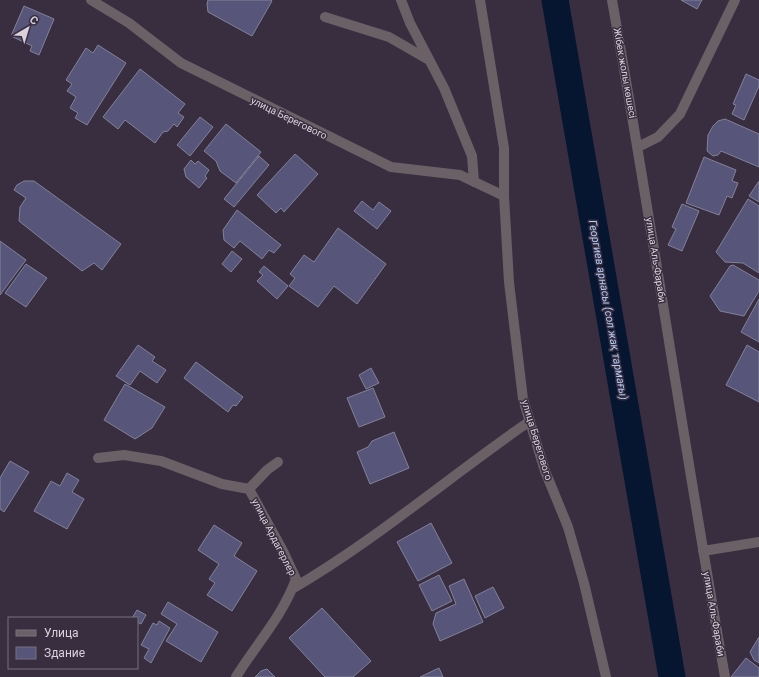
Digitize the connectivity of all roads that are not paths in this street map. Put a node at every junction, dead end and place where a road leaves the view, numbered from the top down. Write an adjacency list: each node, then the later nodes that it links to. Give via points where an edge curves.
1 (91, 0): 9 (street, улица Берегового, via 129,23 181,63 391,167 460,175)
2 (401, 0): 7 (street)
3 (480, 0): 10 (street, улица Берегового, via 504,148)
4 (612, 0): 8 (street, Жібек жолы көшесі)
5 (736, 0): 8 (street, via 680,114 658,137)
6 (325, 17): 7 (street, via 390,37)
7 (429, 60): 9 (street, via 444,88 472,156)
8 (638, 146): 16 (street, улица Аль-Фараби)
9 (474, 182): 10 (street, улица Берегового)
10 (504, 196): 11 (street, улица Берегового, via 510,289 523,399)
11 (530, 421): 17 (street, via 333,565); 19 (street, улица Берегового, via 545,471 568,527)
12 (98, 458): 14 (street, улица Ардагерлер, via 124,455 161,461 222,484)
13 (278, 462): 14 (street)
14 (250, 489): 17 (street, улица Ардагерлер, via 296,580)
15 (759, 542): 16 (street)
16 (703, 551): 20 (street, улица Аль-Фараби)
17 (292, 590): 18 (street, улица Ардагерлер, via 278,618)
18 (236, 677)
19 (606, 677)
20 (725, 677)

